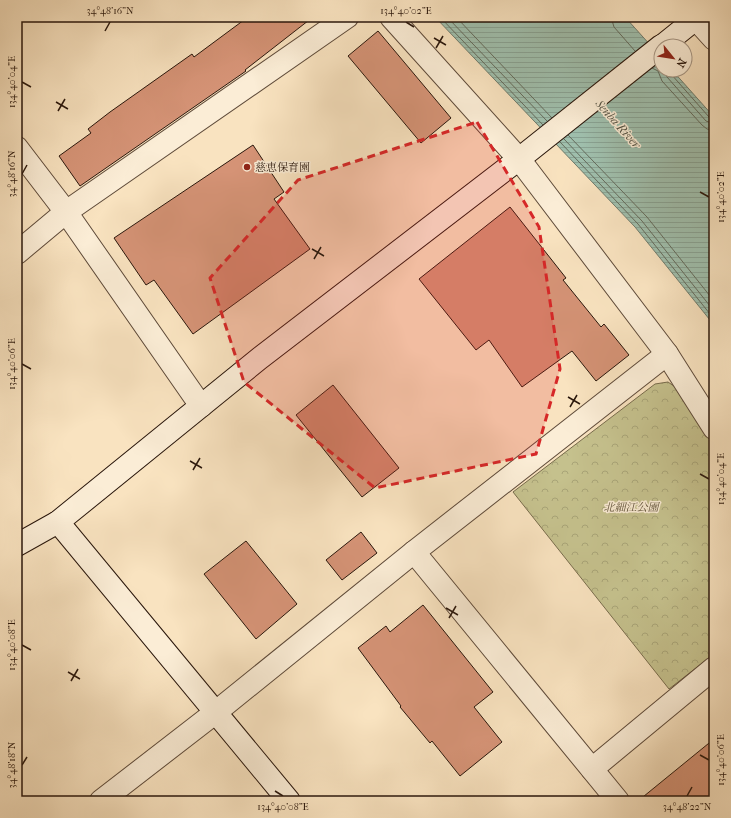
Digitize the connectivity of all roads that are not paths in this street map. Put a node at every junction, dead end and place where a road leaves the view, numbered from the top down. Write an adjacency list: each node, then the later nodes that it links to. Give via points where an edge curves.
1 (347, 17): 9 (street)
2 (391, 17): 8 (street)
3 (696, 18): 4 (street); 5 (street)
4 (671, 38)
5 (714, 39)
6 (653, 52): 8 (street)
7 (17, 148): 9 (street)
8 (519, 159): 11 (street); 12 (street)
9 (66, 212): 10 (street); 12 (street)
10 (17, 253)
11 (667, 354): 13 (street); 16 (street)
12 (201, 406): 14 (street)
13 (714, 428)
14 (58, 522): 15 (street); 18 (street)
15 (17, 545)
16 (414, 552): 18 (street); 19 (street)
17 (714, 668): 19 (street)
18 (216, 712): 20 (street); 21 (street)
19 (592, 769): 22 (street)
20 (101, 801)
21 (289, 801)
22 (618, 801)

